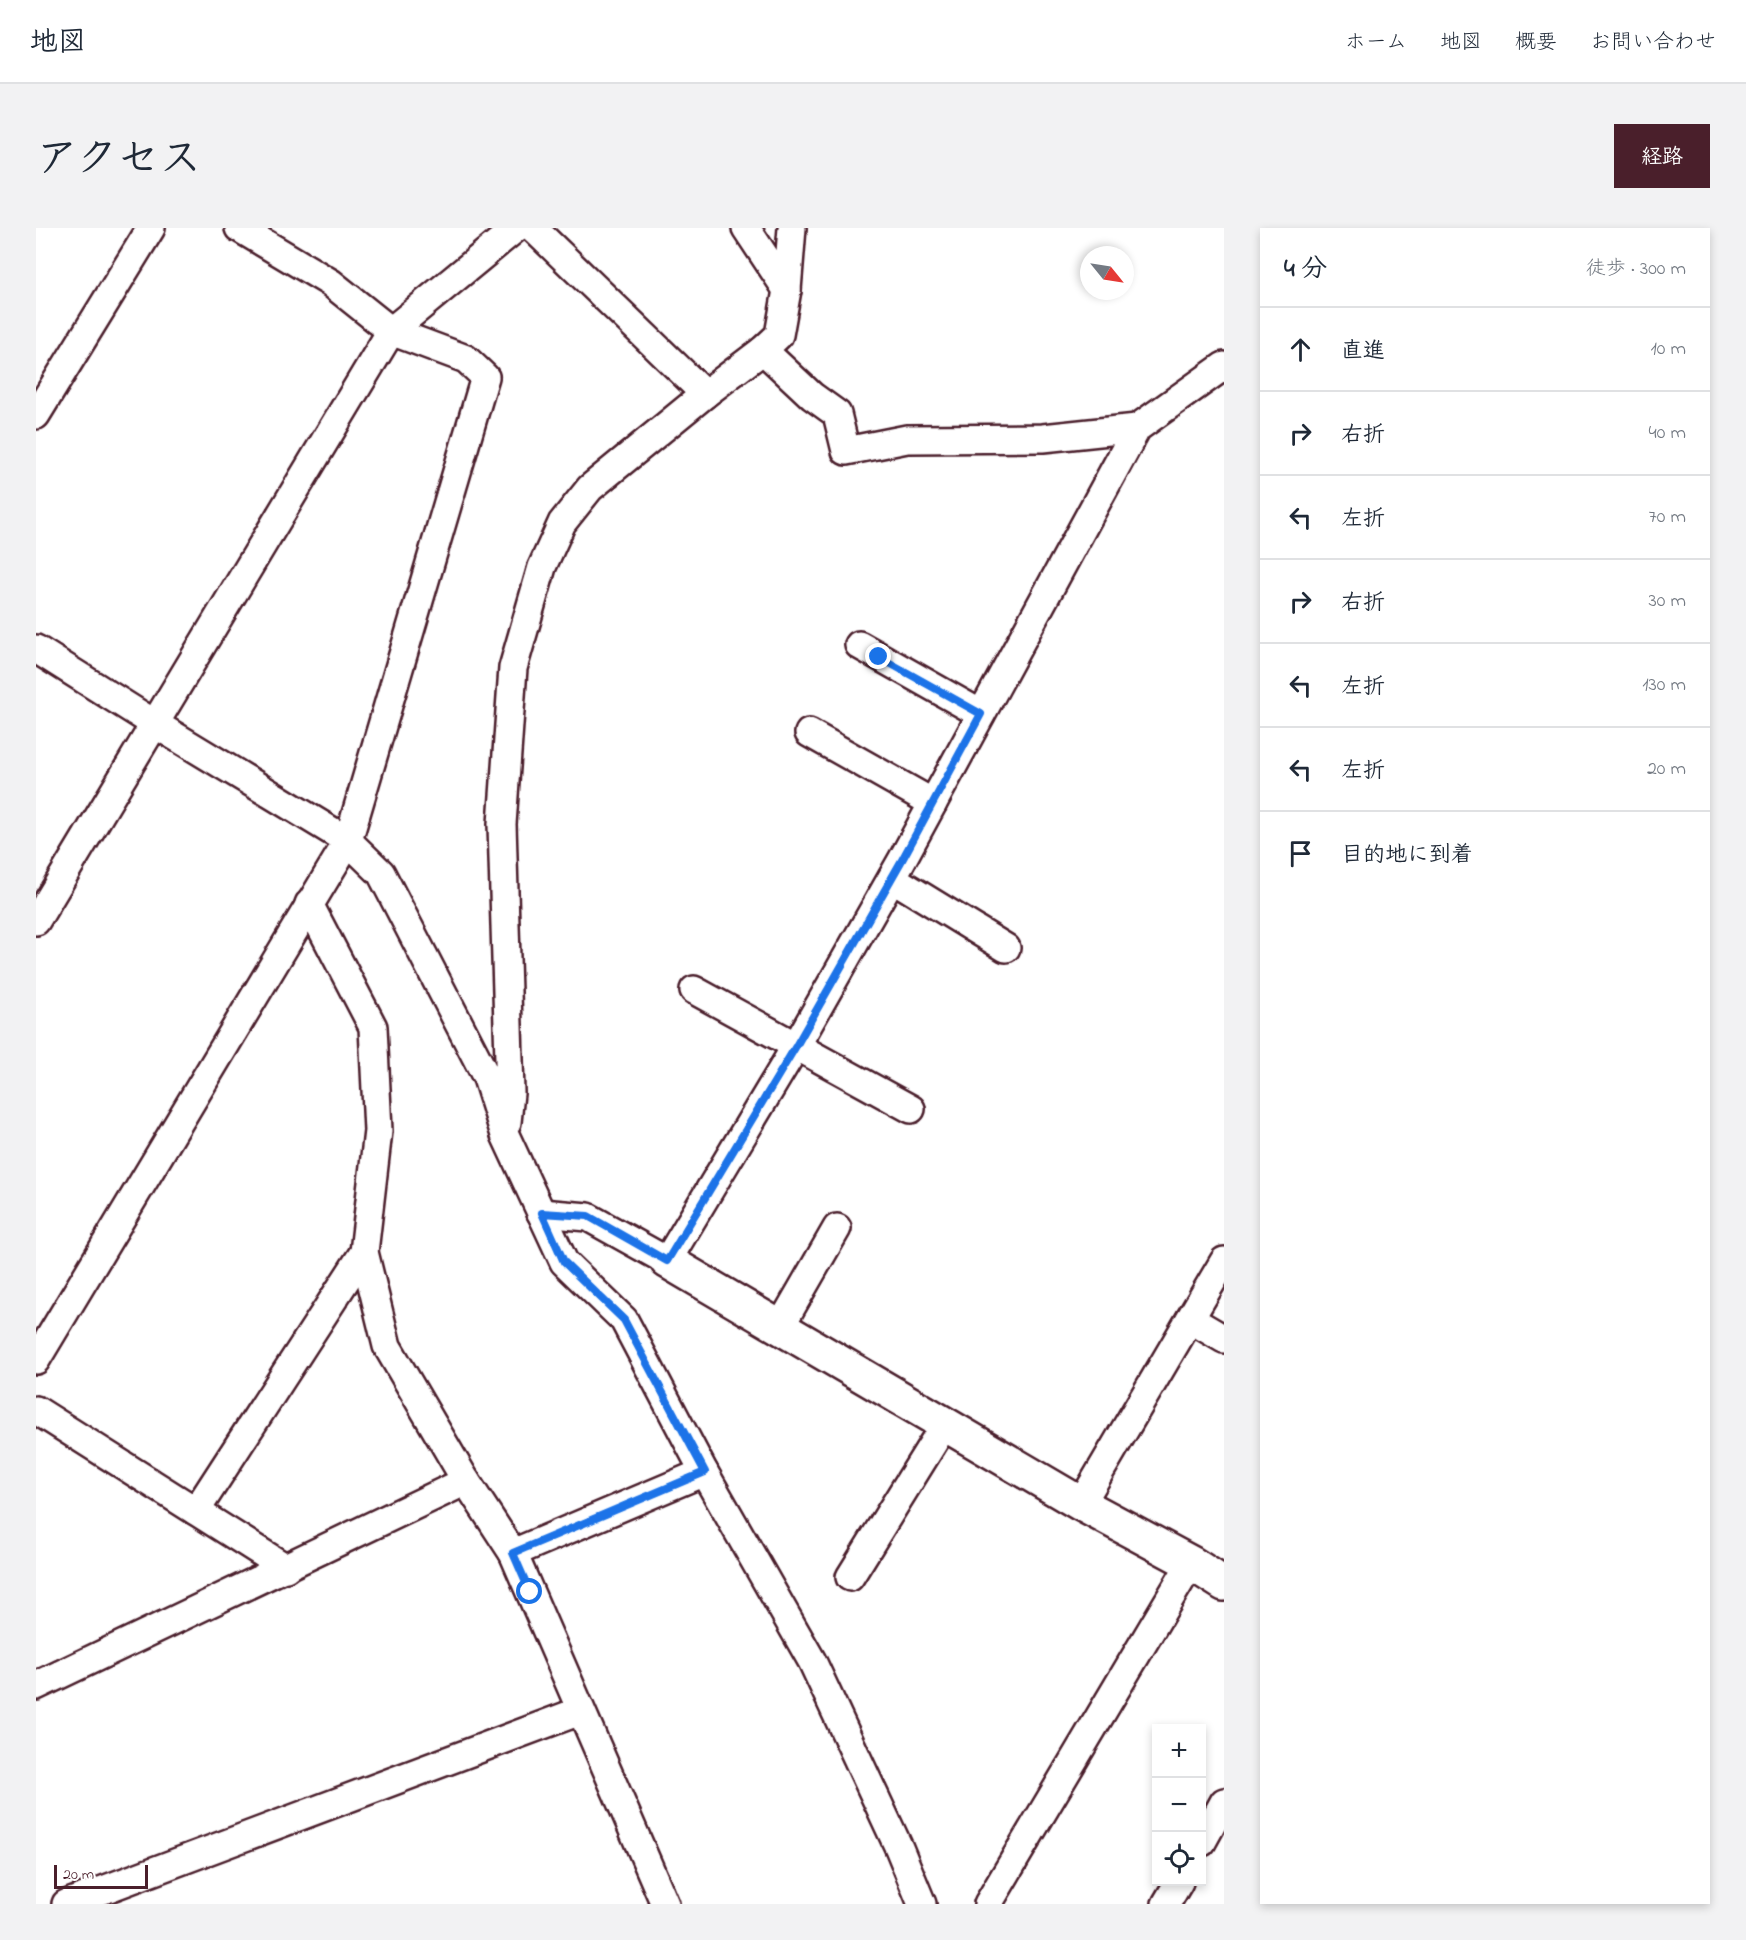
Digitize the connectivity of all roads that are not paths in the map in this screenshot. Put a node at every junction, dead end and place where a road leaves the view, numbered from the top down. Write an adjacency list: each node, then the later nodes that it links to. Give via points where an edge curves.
1 (151, 228): 12 (street)
2 (239, 228): 8 (street, via 331,283)
3 (516, 228): 8 (street)
4 (533, 228): 11 (street)
5 (746, 228): 7 (street)
6 (792, 228): 7 (street)
7 (787, 290): 9 (street, via 778,335)
8 (391, 331): 17 (street); 20 (street, via 465,359 485,377)
9 (763, 350): 11 (street); 13 (street, via 837,414 846,451 907,439 1043,438)
10 (1224, 366): 13 (street)
11 (705, 394): 28 (street, via 590,488 562,523 542,567 513,668 502,824 510,1093)
12 (36, 415)
13 (1137, 428): 16 (street)
14 (859, 645): 16 (street)
15 (36, 649): 17 (street)
16 (981, 714): 19 (street)
17 (155, 724): 20 (street); 23 (street)
18 (809, 733): 19 (street)
19 (933, 802): 21 (street)
20 (348, 841): 22 (street); 28 (street, via 381,873 488,1078)
21 (892, 878): 24 (street); 26 (street)
22 (309, 904): 31 (street, via 373,1027 378,1131); 37 (street)
23 (36, 921)
24 (1006, 948)
25 (694, 990): 26 (street)
26 (796, 1046): 27 (street); 32 (street)
27 (910, 1109)
28 (505, 1135): 29 (street)
29 (542, 1213): 32 (street, via 588,1216); 40 (street, via 564,1262 624,1320)
30 (837, 1228): 35 (street)
31 (364, 1252): 41 (street, via 387,1346); 43 (street)
32 (667, 1261): 35 (street)
33 (1224, 1261): 34 (street)
34 (1190, 1319): 36 (street); 42 (street)
35 (780, 1327): 39 (street)
36 (1224, 1339)
37 (36, 1360)
38 (36, 1410): 43 (street)
39 (945, 1424): 42 (street); 47 (street)
40 (705, 1472): 44 (street); 56 (street, via 812,1661 900,1848)
41 (466, 1480): 44 (street); 46 (street)
42 (1081, 1504): 45 (street)
43 (196, 1511): 46 (street)
44 (513, 1553): 50 (street)
45 (1191, 1563): 48 (street); 57 (street)
46 (286, 1568): 49 (street)
47 (850, 1577)
48 (1224, 1584)
49 (36, 1686)
50 (580, 1711): 54 (street); 55 (street)
51 (1224, 1802): 52 (street)
52 (1206, 1835)
53 (1176, 1886): 58 (street)
54 (66, 1904)
55 (665, 1904)
56 (922, 1904)
57 (988, 1904)
58 (1166, 1904)

